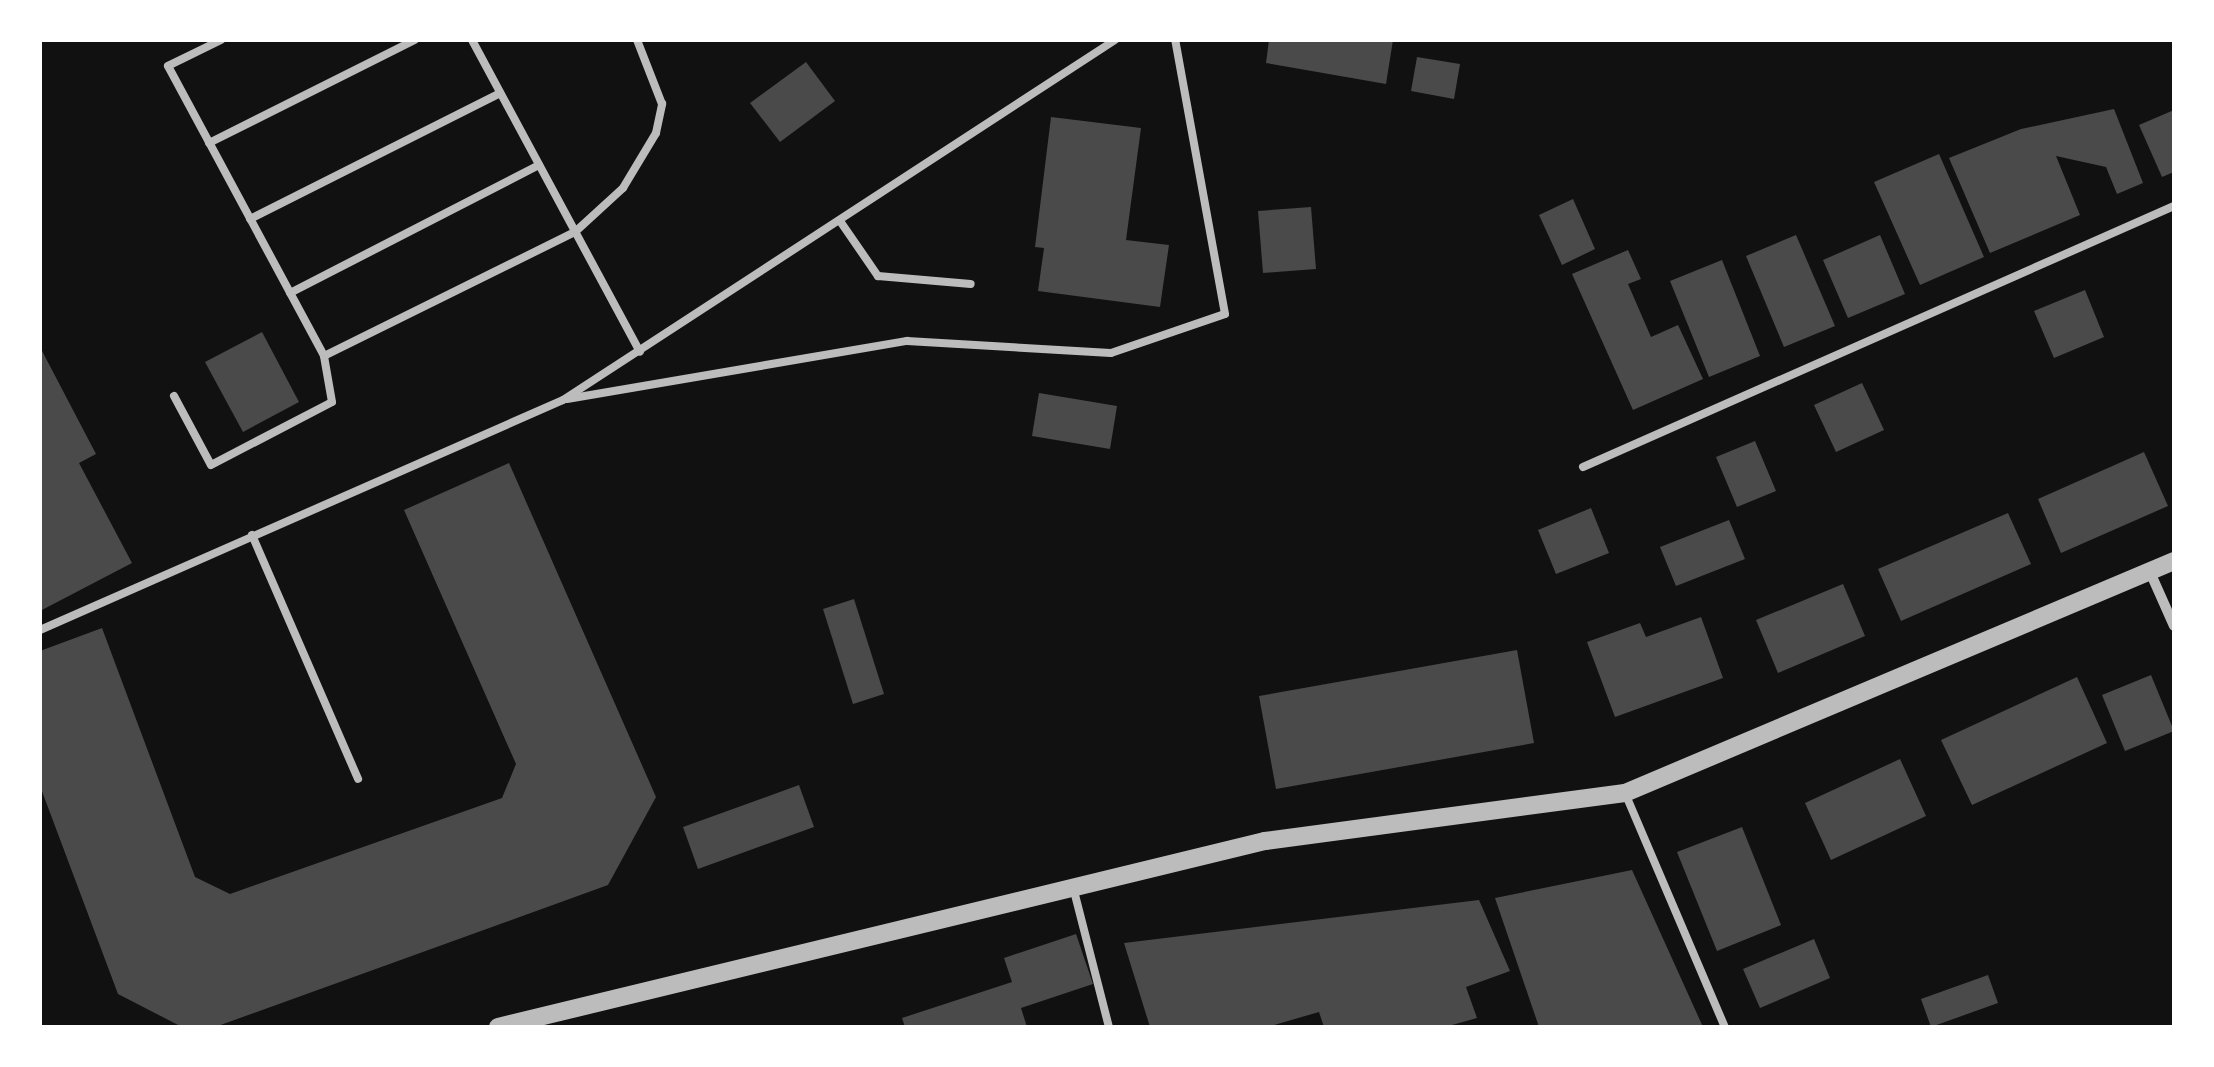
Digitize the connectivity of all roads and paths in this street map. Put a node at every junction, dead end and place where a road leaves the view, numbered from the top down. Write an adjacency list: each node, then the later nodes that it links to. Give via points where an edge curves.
1 (221, 40): 8 (lane, via 168,66)
2 (415, 40): 8 (lane)
3 (472, 40): 7 (lane)
4 (637, 40): 13 (lane, via 662,104 656,134 624,188)
5 (1115, 40): 12 (lane)
6 (1176, 40): 19 (lane, via 1225,314 1111,353 907,341)
7 (500, 93): 9 (lane); 11 (lane)
8 (209, 143): 11 (lane)
9 (540, 165): 13 (lane); 15 (lane)
10 (2174, 206): 20 (lane)
11 (250, 219): 15 (lane)
12 (840, 221): 14 (lane, via 878,276); 16 (lane)
13 (575, 232): 16 (lane); 17 (lane)
14 (972, 284)
15 (290, 293): 17 (lane)
16 (640, 352): 19 (lane)
17 (324, 356): 18 (lane, via 332,402 211,465)
18 (174, 396)
19 (563, 400): 21 (lane)
20 (1584, 467)
21 (252, 535): 25 (lane); 26 (lane)
22 (2174, 561): 23 (street)
23 (2150, 572): 24 (street); 27 (street)
24 (2174, 626)
25 (40, 630)
26 (358, 779)
27 (1626, 793): 28 (street, via 1265,841); 31 (lane)
28 (1072, 883): 29 (street); 30 (lane)
29 (498, 1027)
30 (1109, 1027)
31 (1725, 1027)

